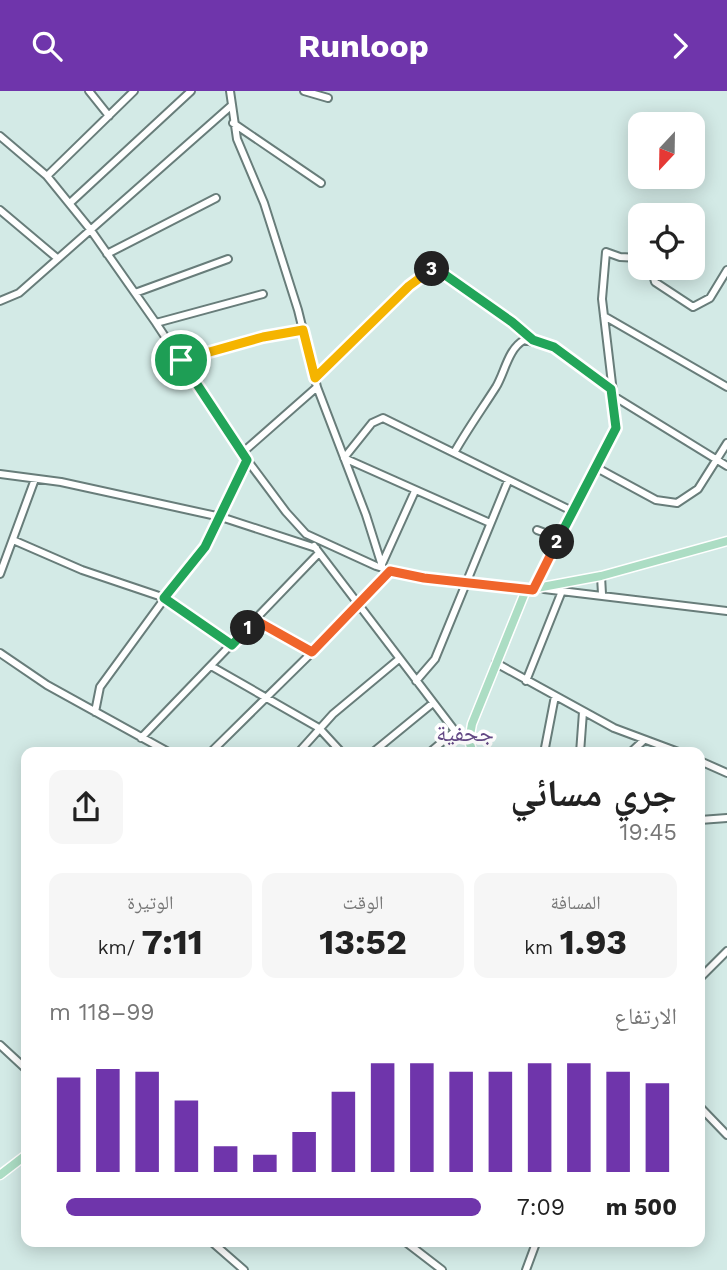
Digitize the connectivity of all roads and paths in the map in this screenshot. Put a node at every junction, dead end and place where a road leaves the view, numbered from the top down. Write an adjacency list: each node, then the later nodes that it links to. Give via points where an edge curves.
1 (89, 91): 8 (street)
2 (134, 91): 8 (street)
3 (191, 91): 14 (street)
4 (230, 91): 7 (street)
5 (304, 91): 6 (street)
6 (328, 98)
7 (232, 105): 9 (street); 16 (street)
8 (109, 116): 11 (street)
9 (233, 123): 12 (street); 28 (street)
10 (0, 136): 11 (street)
11 (47, 176): 14 (street)
12 (321, 183)
13 (216, 198): 17 (street)
14 (69, 203): 16 (street)
15 (0, 209): 19 (street)
16 (90, 229): 17 (street); 19 (street)
17 (107, 254): 23 (street)
18 (628, 257): 26 (street, via 606,252)
19 (57, 258): 25 (street, via 19,293)
20 (228, 259): 23 (street)
21 (727, 270): 22 (street, via 709,299 693,307)
22 (654, 280)
23 (135, 293): 27 (street)
24 (263, 294): 27 (street)
25 (0, 302)
26 (604, 316): 33 (street); 34 (street)
27 (156, 323): 30 (street)
28 (303, 330): 30 (street); 31 (street)
29 (533, 340): 31 (street, via 432,269); 34 (street, via 554,347); 38 (street, via 524,340 514,349)
30 (181, 360): 37 (street)
31 (315, 378): 32 (street)
32 (317, 387): 37 (street); 39 (street)
33 (727, 387)
34 (611, 389): 35 (street)
35 (615, 397): 40 (street); 43 (street, via 616,428)
36 (727, 443): 40 (street)
37 (242, 453): 41 (street)
38 (454, 453): 39 (street, via 380,418); 46 (street)
39 (344, 458): 47 (street); 57 (street)
40 (716, 459): 42 (street); 43 (street, via 693,495 673,504 656,500)
41 (247, 460): 49 (street); 52 (street)
42 (727, 466)
43 (597, 468): 48 (street)
44 (0, 474): 45 (street)
45 (35, 479): 49 (street); 54 (street)
46 (508, 481): 48 (street); 50 (street)
47 (415, 491): 50 (street); 57 (street)
48 (574, 512): 53 (street)
49 (221, 517): 56 (street); 64 (street, via 201,554)
50 (490, 523): 60 (street)
51 (537, 530): 53 (street)
52 (306, 534): 56 (street); 57 (street)
53 (559, 538): 61 (street)
54 (13, 540): 58 (street); 64 (street)
55 (727, 541): 59 (main road)
56 (318, 551): 65 (street); 67 (street)
57 (385, 568): 60 (street); 65 (street)
58 (0, 574)
59 (601, 576): 61 (main road); 63 (street)
60 (464, 584): 61 (street); 74 (street, via 435,659)
61 (534, 589): 62 (street); 72 (main road)
62 (562, 591): 63 (street); 75 (street)
63 (601, 594): 66 (street)
64 (164, 598): 68 (street); 79 (street, via 100,687)
65 (358, 607): 69 (street); 71 (street)
66 (727, 611)
67 (255, 620): 68 (street); 69 (street)
68 (232, 645): 73 (street)
69 (312, 652): 77 (street)
70 (0, 653): 79 (street)
71 (399, 659): 74 (street); 81 (street)
72 (496, 663): 75 (street); 84 (main road)
73 (211, 666): 77 (street); 83 (street)
74 (416, 681): 78 (street)
75 (527, 681): 76 (street)
76 (555, 696): 80 (street); 93 (street)
77 (266, 697): 81 (street); 87 (street)
78 (433, 702): 82 (street); 90 (street)
79 (95, 712): 83 (street)
80 (583, 712): 85 (street); 94 (street)
81 (319, 728): 88 (street); 89 (street)
82 (455, 731): 84 (street); 91 (street)
83 (141, 738): 86 (street)
84 (469, 740): 92 (main road)
85 (644, 740): 95 (street); 96 (street)
86 (158, 747)
87 (216, 747)
88 (303, 747)
89 (336, 747)
90 (379, 747)
91 (436, 747)
92 (471, 747)
93 (545, 747)
94 (580, 747)
95 (636, 747)
96 (664, 747)
97 (705, 763): 98 (street)
98 (727, 773)
99 (727, 818): 100 (street)
100 (705, 820)
101 (727, 951): 102 (street)
102 (705, 973)
103 (0, 1045): 104 (street)
104 (21, 1064)
105 (705, 1112): 106 (street)
106 (727, 1135)
107 (21, 1159): 108 (main road)
108 (0, 1175)
109 (218, 1247): 112 (street)
110 (412, 1247): 113 (street)
111 (535, 1247): 114 (street)
112 (244, 1270)
113 (442, 1270)
114 (526, 1270)

